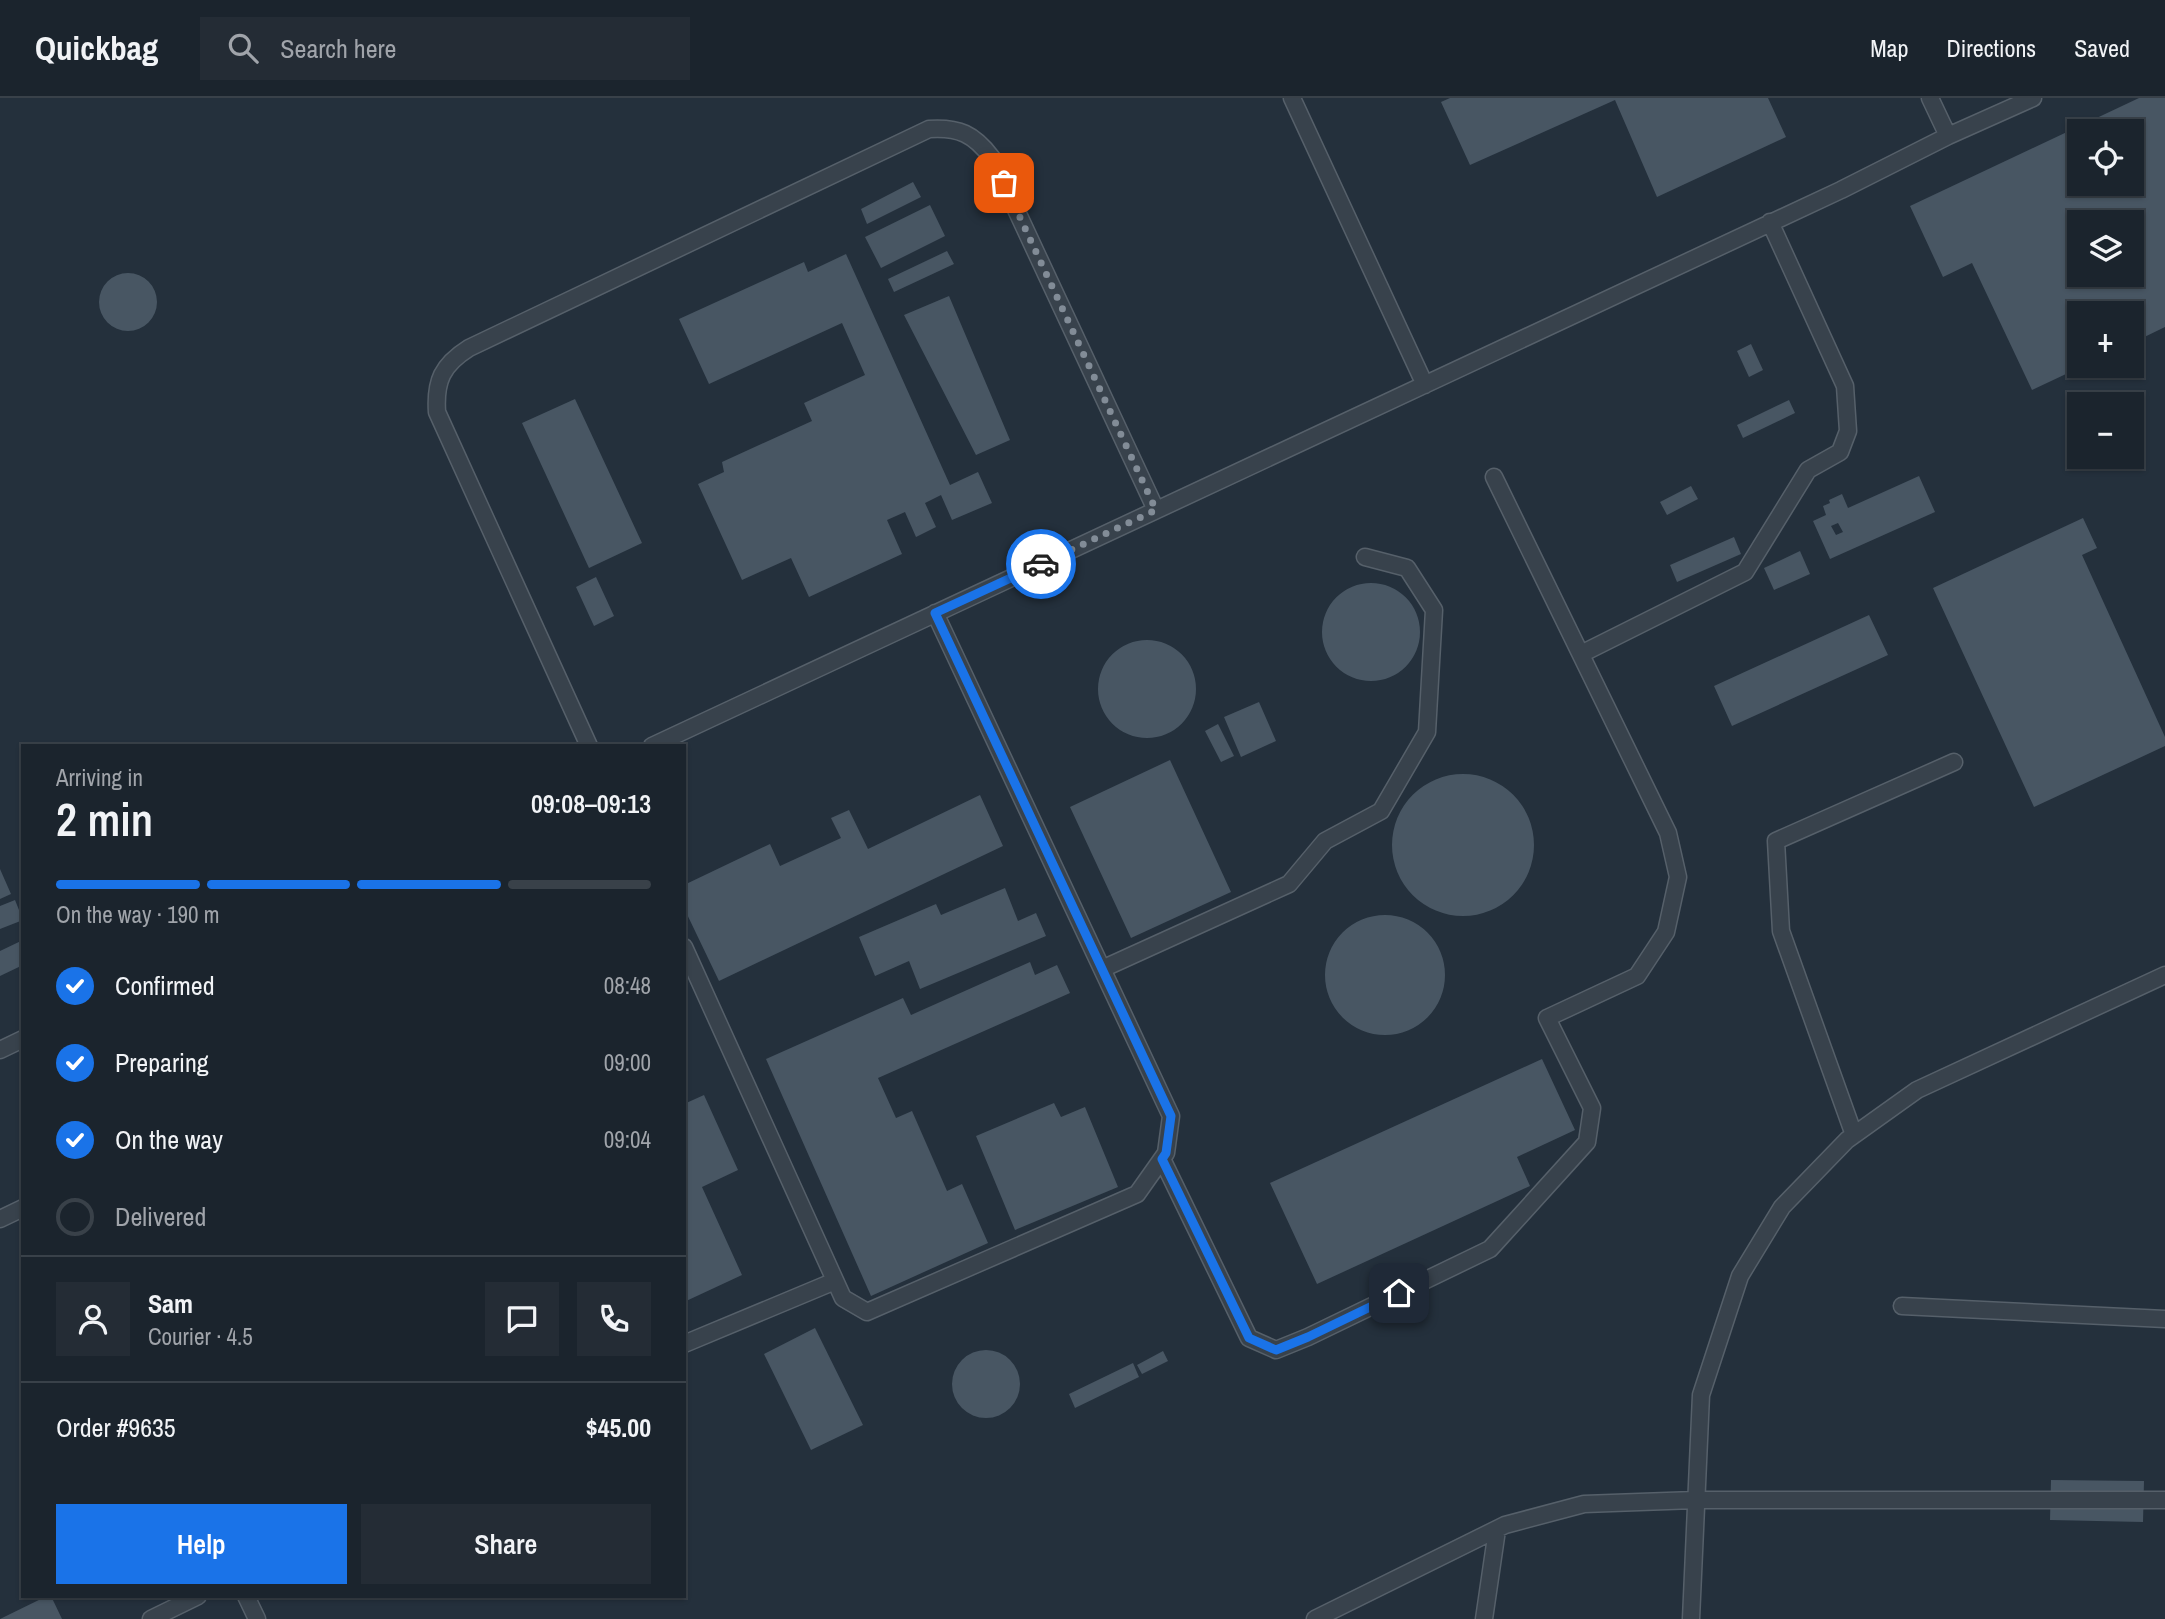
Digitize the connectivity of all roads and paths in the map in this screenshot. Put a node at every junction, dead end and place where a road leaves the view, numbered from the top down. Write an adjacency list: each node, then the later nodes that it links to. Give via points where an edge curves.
1 (1292, 98): 6 (lane)
2 (1930, 98): 4 (lane)
3 (2033, 98): 4 (lane)
4 (1948, 136): 5 (lane)
5 (1770, 222): 6 (lane); 11 (lane, via 1845,386 1848,430 1840,452 1808,470 1745,572)
6 (1424, 385): 8 (lane)
7 (1494, 477): 11 (lane)
8 (1156, 510): 10 (lane); 12 (lane, via 992,158 981,142 965,133 929,129 469,348 453,359 441,376 437,412)
9 (1365, 558): 16 (lane, via 1407,568 1434,610 1427,732 1381,811 1325,841 1289,884)
10 (935, 613): 13 (lane); 16 (lane)
11 (1581, 654): 21 (lane, via 1668,832 1678,877 1666,932 1637,976 1547,1018 1592,1108 1587,1142 1490,1249 1276,1350 1249,1338)
12 (588, 744)
13 (656, 744)
14 (1954, 762): 20 (lane, via 1776,841 1781,931)
15 (686, 951): 24 (lane)
16 (1102, 969): 21 (lane, via 1171,1116)
17 (2165, 975): 20 (lane, via 1917,1090)
18 (21, 1040): 19 (lane)
19 (0, 1050)
20 (1854, 1135): 28 (lane, via 1782,1207 1740,1276 1701,1395)
21 (1162, 1159): 24 (lane, via 1137,1194 867,1312 844,1298)
22 (21, 1209): 23 (lane)
23 (0, 1219)
24 (835, 1281): 27 (lane)
25 (1902, 1306): 26 (lane)
26 (2165, 1320)
27 (686, 1343)
28 (1695, 1500): 29 (lane); 30 (lane, via 1584,1504); 37 (lane)
29 (2165, 1500)
30 (1497, 1530): 35 (lane); 36 (lane)
31 (194, 1598): 33 (lane)
32 (247, 1598): 34 (lane)
33 (151, 1619)
34 (257, 1619)
35 (1315, 1619)
36 (1484, 1619)
37 (1691, 1619)

